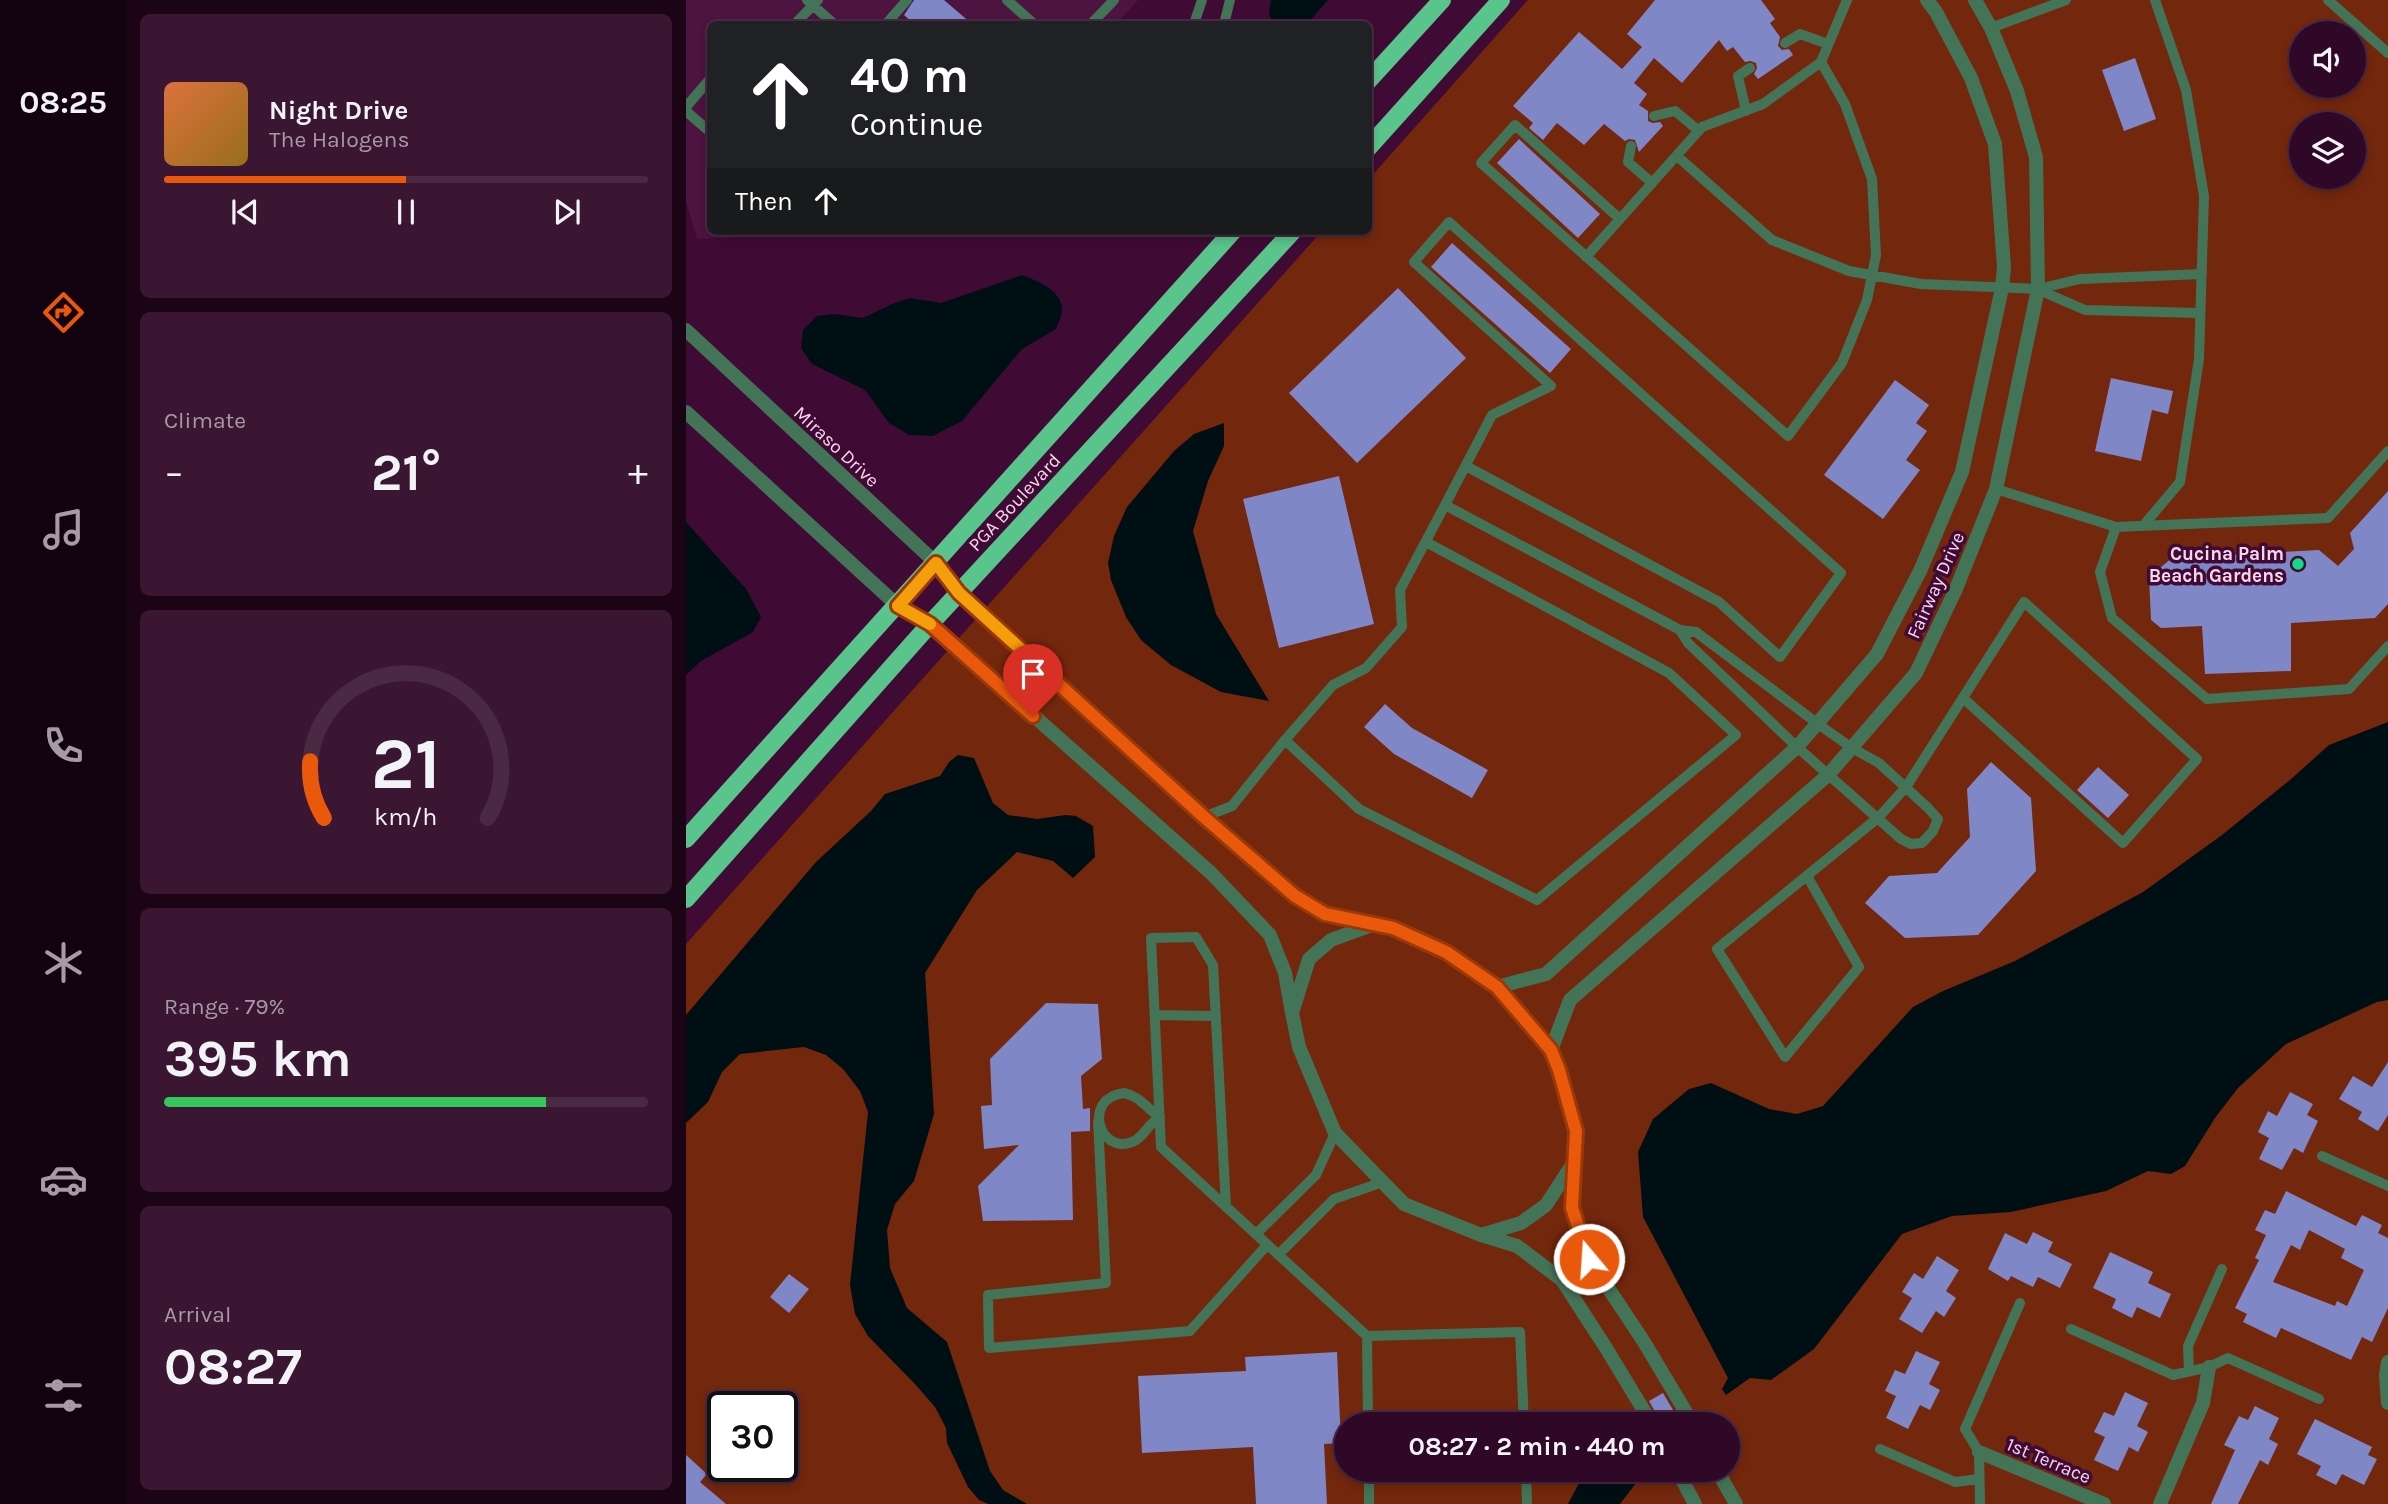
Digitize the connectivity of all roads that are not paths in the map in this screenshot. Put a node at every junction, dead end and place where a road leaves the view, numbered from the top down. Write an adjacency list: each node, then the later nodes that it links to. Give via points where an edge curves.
1 (907, 0): 17 (lane)
2 (1007, 0): 18 (lane)
3 (1114, 0): 19 (lane)
4 (1202, 0): 20 (lane)
5 (1230, 0): 21 (lane)
6 (1442, 0): 28 (main road)
7 (1501, 0): 35 (main road)
8 (1847, 0): 24 (lane)
9 (1927, 0): 45 (street, Fairway Drive, via 1971,78 1996,144)
10 (1975, 0): 22 (street, Fairway Drive)
11 (2066, 0): 22 (lane)
12 (2155, 0): 43 (lane, via 2186,90 2204,196)
13 (2328, 0): 25 (lane)
14 (813, 2): 15 (lane); 16 (lane)
15 (797, 21)
16 (831, 21)
17 (889, 21)
18 (1031, 21)
19 (1094, 21)
20 (1195, 21)
21 (1225, 21)
22 (1991, 28): 46 (street, Fairway Drive, via 2017,91 2036,157)
23 (1785, 43): 24 (lane, via 1800,34)
24 (1828, 44): 26 (lane)
25 (2388, 53)
26 (1821, 62): 31 (lane, via 1763,104); 44 (lane, via 1845,104 1872,179 1876,255)
27 (1750, 68): 31 (lane, via 1738,76)
28 (1372, 77)
29 (707, 83): 30 (lane)
30 (686, 109): 33 (lane)
31 (1745, 111): 34 (lane)
32 (1654, 116): 34 (lane, via 1675,111)
33 (707, 129)
34 (1699, 131): 37 (lane)
35 (1372, 144)
36 (1631, 146): 38 (lane, via 1628,162)
37 (1677, 156): 38 (lane); 44 (lane, via 1772,240 1849,271)
38 (1652, 183): 39 (lane)
39 (1620, 219): 42 (lane); 42 (lane, via 1515,125 1481,163)
40 (1229, 235): 57 (main road, PGA Boulevard)
41 (1289, 235): 58 (main road, PGA Boulevard)
42 (1586, 257): 44 (lane, via 1788,436 1842,363)
43 (2202, 274): 46 (lane, via 2080,279); 47 (lane)
44 (1872, 275): 45 (lane, via 1921,284)
45 (2002, 288): 46 (lane); 64 (street, Fairway Drive, via 1962,472 1952,496 1877,654)
46 (2038, 289): 47 (lane, via 2085,310); 52 (street, Fairway Drive)
47 (2200, 313): 54 (lane, via 2199,359 2180,482)
48 (686, 330): 57 (street, Miraso Drive)
49 (686, 412): 59 (street)
50 (2388, 451): 54 (lane, via 2328,519)
51 (1466, 466): 51 (lane, via 1492,415 1551,386 1414,262 1449,222 1841,572 1780,657 1719,602); 53 (lane)
52 (1996, 489): 55 (lane); 67 (street, Fairway Drive, via 1916,673)
53 (1445, 505): 56 (lane); 61 (lane)
54 (2143, 526): 55 (lane)
55 (2116, 527): 62 (lane, via 2100,572 2112,618 2207,699 2349,689)
56 (1426, 542): 65 (lane, via 1400,590 1402,627 1366,668 1333,685); 65 (lane, via 1669,673 1736,735 1537,900 1359,809)
57 (936, 563): 58 (street, Miraso Drive); 59 (main road, PGA Boulevard)
58 (959, 593): 60 (main road, PGA Boulevard); 70 (street, Miraso Drive)
59 (898, 606): 60 (street); 72 (main road, PGA Boulevard)
60 (930, 624): 74 (main road, PGA Boulevard); 77 (street, via 1211,873 1270,935 1285,973)
61 (1680, 631): 64 (lane, via 1696,632); 66 (lane)
62 (2388, 646)
63 (1963, 698): 63 (lane, via 2123,843 2197,759 2024,603); 69 (lane)
64 (1818, 723): 66 (street, Fairway Drive); 67 (lane)
65 (1285, 740): 70 (lane, via 1232,806)
66 (1797, 747): 68 (lane); 76 (street, Fairway Drive, via 1546,974)
67 (1852, 748): 68 (street, Fairway Drive); 69 (lane, via 1879,763)
68 (1829, 774): 71 (lane); 80 (street, Fairway Drive, via 1570,1000)
69 (1906, 787): 71 (lane); 71 (lane, via 1938,819 1933,831 1922,843 1911,844)
70 (1204, 817): 75 (street, Miraso Drive, via 1295,896 1325,914)
71 (1879, 817): 73 (lane)
72 (686, 839)
73 (1807, 876): 73 (lane, via 1717,949 1785,1056 1859,967)
74 (686, 899)
75 (1372, 925): 76 (street, Miraso Drive, via 1393,928 1446,952); 77 (street, via 1331,940 1309,959)
76 (1497, 987): 80 (street, Miraso Drive)
77 (1292, 1013): 83 (street, via 1299,1047)
78 (1155, 1016): 79 (lane); 79 (lane, via 1151,938 1196,937 1213,965); 81 (lane)
79 (1216, 1016): 88 (lane)
80 (1551, 1050): 85 (street, via 1576,1131)
81 (1160, 1117): 82 (lane, via 1126,1144 1109,1139); 82 (lane, via 1140,1099 1124,1093 1106,1100); 88 (lane, via 1161,1147)
82 (1098, 1121): 91 (lane, via 1106,1283 988,1295 989,1348 1190,1331)
83 (1335, 1133): 86 (street); 89 (lane, via 1317,1175)
84 (2322, 1156): 87 (lane)
85 (1574, 1162): 90 (street, via 1546,1205 1521,1223); 105 (street, via 1572,1208 1589,1259)
86 (1383, 1182): 90 (street, via 1404,1204); 92 (lane, via 1334,1199)
87 (2388, 1186)
88 (1226, 1207): 89 (lane)
89 (1255, 1234): 91 (lane)
90 (1481, 1236): 104 (street, via 1517,1246 1562,1280)
91 (1267, 1245): 92 (lane)
92 (1278, 1255): 96 (lane)
93 (2222, 1269): 99 (lane, via 2188,1346)
94 (2020, 1303): 107 (lane, via 1965,1429)
95 (2071, 1329): 99 (lane, via 2173,1375)
96 (1367, 1336): 102 (lane); 103 (lane, via 1520,1332)
97 (2388, 1362): 101 (street)
98 (2208, 1367): 99 (lane); 100 (lane, via 2228,1358); 119 (street, via 2203,1403)
99 (2189, 1371)
100 (2319, 1399)
101 (2388, 1402)
102 (1368, 1412)
103 (1523, 1412)
104 (1645, 1412)
105 (1686, 1412)
106 (1880, 1449): 108 (lane, via 1955,1482)
107 (1979, 1452): 108 (lane); 118 (street, 1st Terrace)
108 (1979, 1479): 117 (lane)
109 (1369, 1482): 113 (lane)
110 (1526, 1482): 114 (lane)
111 (1683, 1482): 115 (street)
112 (1724, 1482): 116 (street)
113 (1370, 1504)
114 (1527, 1504)
115 (1695, 1504)
116 (1736, 1504)
117 (1980, 1504)
118 (2104, 1504)
119 (2160, 1504)

